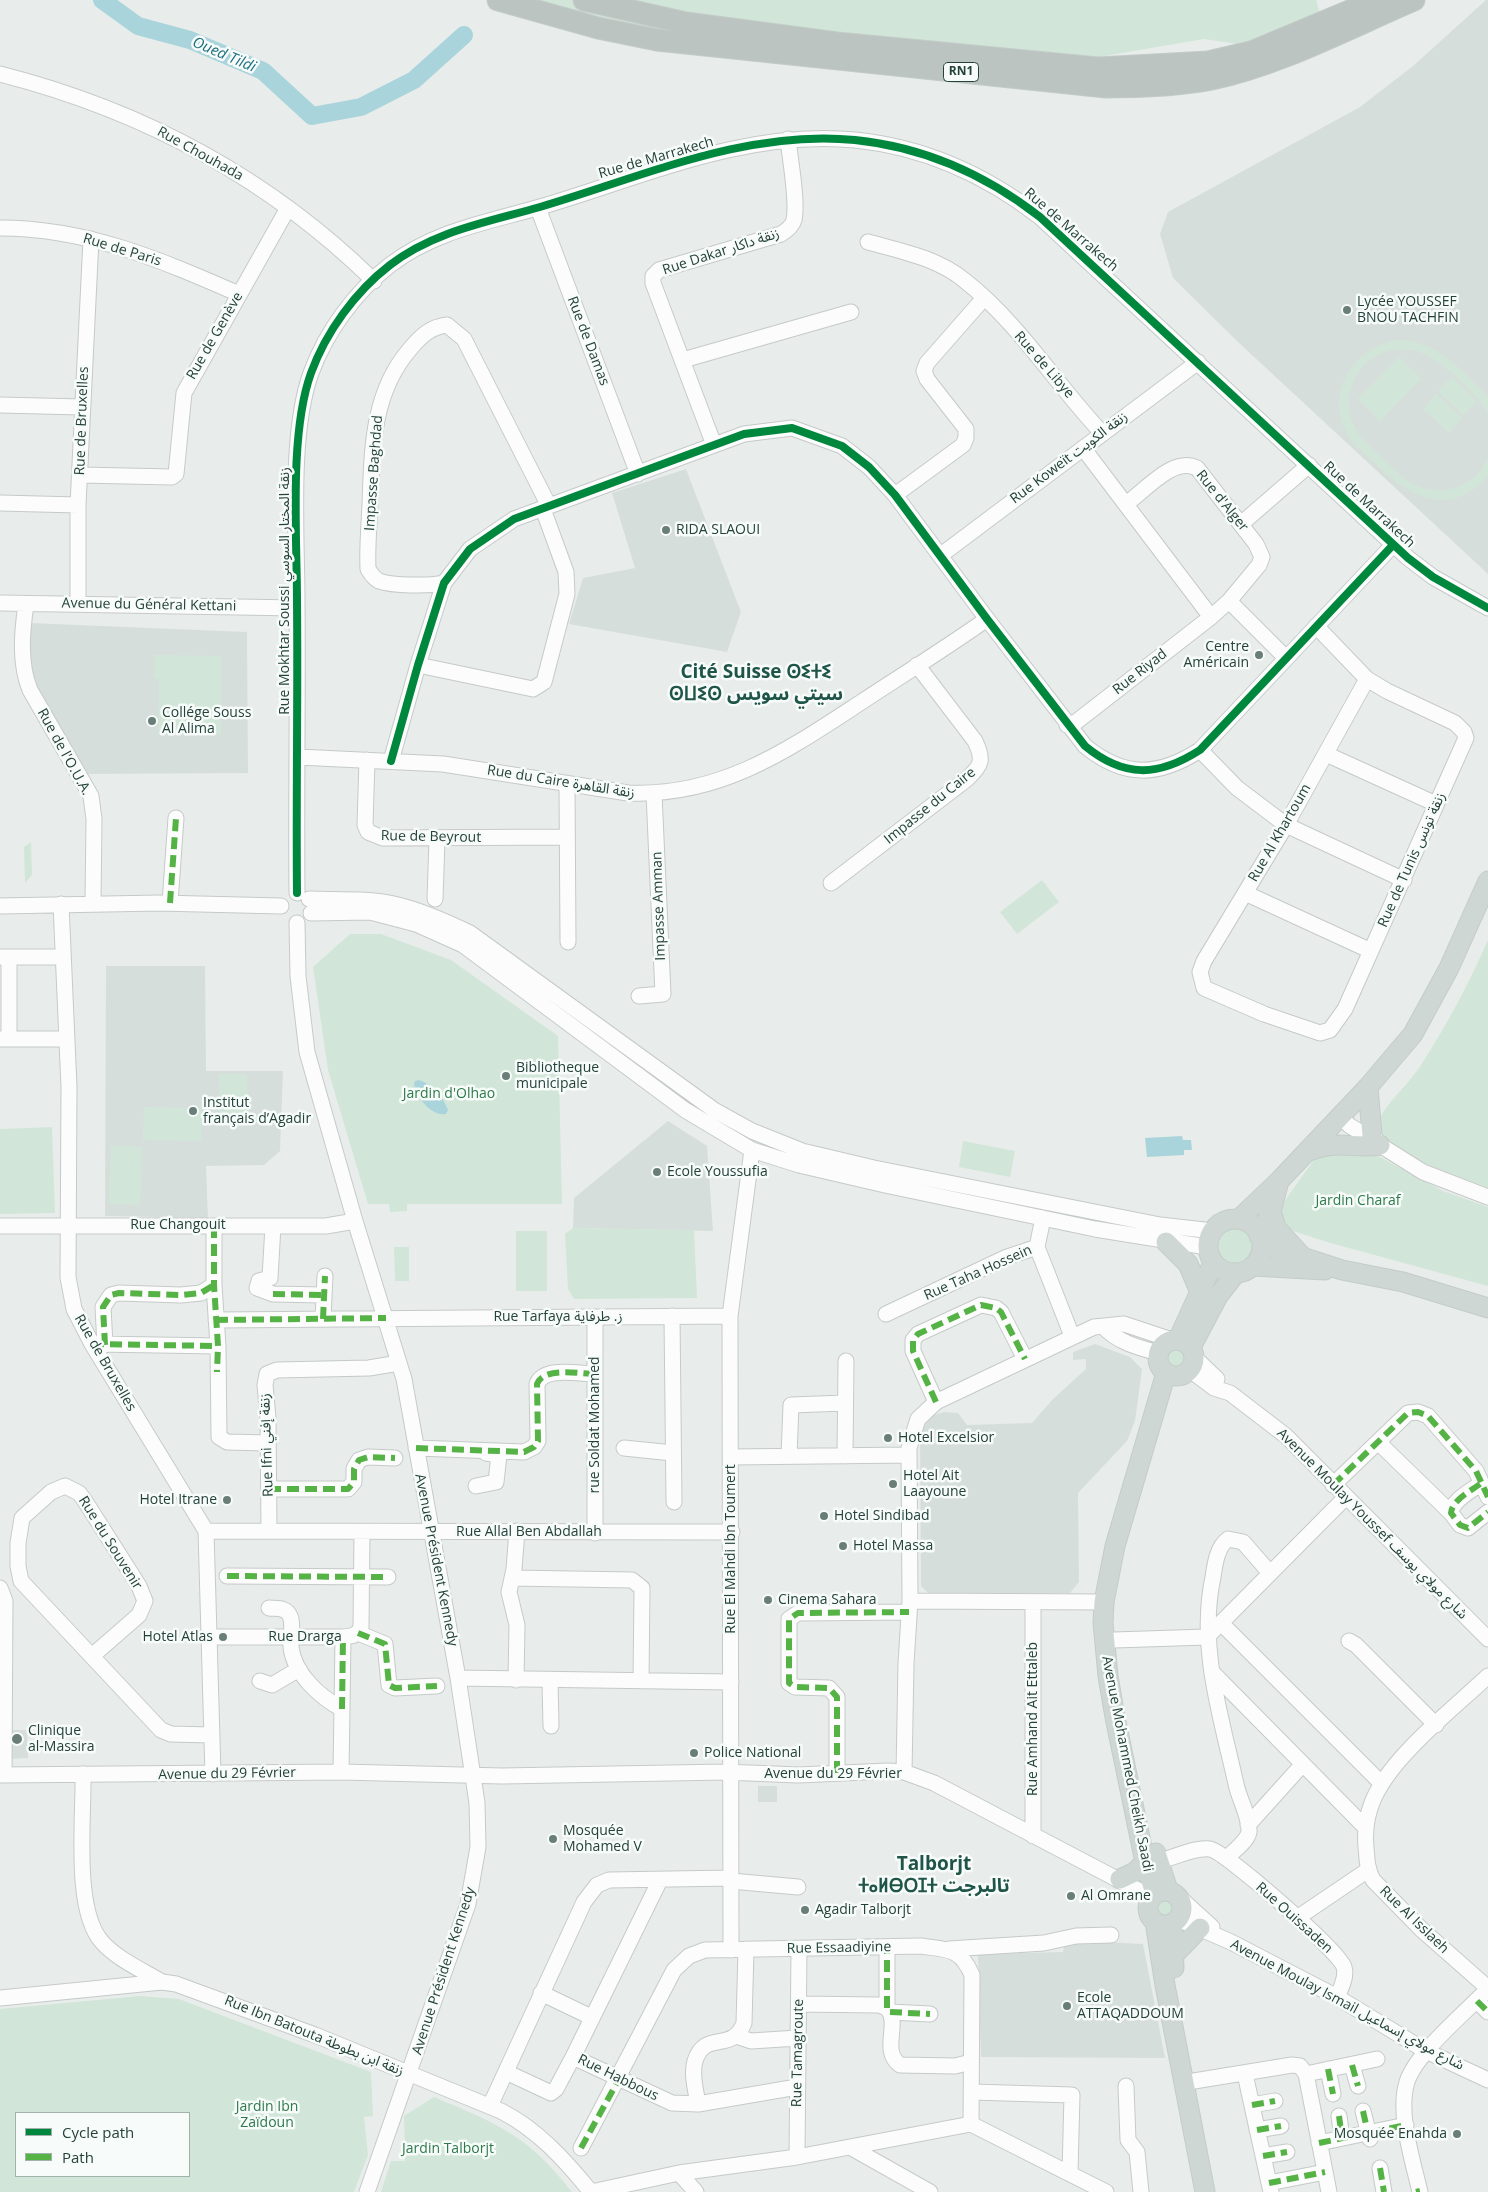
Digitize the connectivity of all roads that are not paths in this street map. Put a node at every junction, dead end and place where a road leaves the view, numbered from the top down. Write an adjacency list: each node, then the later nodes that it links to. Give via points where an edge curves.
1 (498, 0): 4 (highway, RN1, via 598,28 657,40 1106,87 1160,86 1213,78 1265,63)
2 (584, 0): 3 (highway, RN1, via 686,24 837,43 1098,68 1208,62 1251,52)
3 (1376, 0)
4 (1414, 0)
5 (0, 74): 7 (street, Rue Chouhada, via 88,100 139,120 225,166)
6 (788, 139): 8 (street, Rue de Marrakech, via 726,151); 16 (street, Rue Dakar زنقة داكار, via 794,209 794,221 789,229 659,270 654,276 653,283); 17 (street, Rue de Marrakech, via 824,138 888,144 922,153 986,180 1040,217)
7 (288, 208): 12 (street, Rue Chouhada, via 324,234); 13 (street, Rue de Genève)
8 (538, 208): 12 (street, Rue de Marrakech, via 446,234 390,265); 24 (street, Rue de Damas)
9 (0, 228): 10 (street, Rue de Paris, via 24,228)
10 (91, 239): 13 (street, Rue de Paris, via 141,252); 19 (street, Rue de Bruxelles)
11 (868, 242): 14 (street, Rue de Libye, via 932,262 964,279)
12 (374, 281): 39 (street, Rue Mokhtar Soussi زنقة المختار السوسي, via 346,309 333,328 305,393 298,466)
13 (239, 294): 25 (street, Rue de Genève, via 184,392 176,474 172,477)
14 (984, 298): 20 (street, Rue de Libye); 26 (street, via 927,363 924,371 966,430 966,438 963,444)
15 (851, 312): 16 (street)
16 (683, 360): 21 (street, Rue Dakar زنقة داكار)
17 (1198, 362): 20 (street, Rue Koweït زنقة الكويت); 23 (street, Rue de Marrakech)
18 (0, 406): 19 (street)
19 (82, 407): 25 (street, Rue de Bruxelles)
20 (1102, 433): 22 (street, Rue Koweït زنقة الكويت)
21 (714, 445): 24 (street); 26 (street, via 767,430 792,428 807,431 842,446 869,467)
22 (1083, 448): 28 (street); 33 (street, Rue Koweït زنقة الكويت)
23 (1309, 466): 31 (street); 32 (street, Rue de Marrakech)
24 (638, 474): 30 (street)
25 (80, 475): 29 (street, Rue de Bruxelles)
26 (895, 495): 33 (street)
27 (0, 503): 29 (street)
28 (1126, 504): 31 (street, Rue d'Alger, via 1171,470 1190,464 1197,468); 41 (street)
29 (78, 505): 38 (street, Rue de Bruxelles)
30 (546, 508): 34 (street, via 514,519 488,535 470,549); 34 (street, Impasse Baghdad, via 464,339 447,325 426,332 403,357 384,392 378,411 372,463 368,569 371,576 390,583); 45 (street, via 566,572 567,594 544,682 532,689)
31 (1241, 524): 35 (street, Rue d'Alger, via 1256,544 1261,562)
32 (1393, 545): 40 (street, Rue de Marrakech, via 1433,577); 43 (street)
33 (941, 554): 42 (street)
34 (444, 583): 45 (street)
35 (1229, 602): 41 (street, Rue d'Alger); 44 (street)
36 (0, 603): 37 (street, Avenue du Général Kettani)
37 (26, 604): 38 (street, Avenue du Général Kettani); 67 (street, Rue de l'O.U.A., via 24,675 91,796)
38 (78, 604): 39 (street, Avenue du Général Kettani)
39 (298, 608): 51 (street, Rue Mokhtar Soussi زنقة المختار السوسي)
40 (1488, 608)
41 (1211, 617): 48 (street, Rue Riyad, via 1076,722)
42 (987, 619): 46 (street, Rue du Caire زنقة القاهرة); 48 (street)
43 (1316, 626): 44 (street); 47 (street, Rue de Tunis زنقة تونس)
44 (1286, 658): 49 (street)
45 (418, 665): 53 (street)
46 (917, 665): 55 (street, Rue du Caire زنقة القاهرة, via 764,763 687,790); 63 (street, Impasse du Caire, via 975,741 981,762 967,779)
47 (1368, 678): 50 (street, Rue Al Khartoum); 56 (street, Rue de Tunis زنقة تونس, via 1387,691 1451,721 1464,732 1465,744)
48 (1067, 725): 49 (street, via 1101,759 1136,770 1182,762)
49 (1200, 750): 58 (street, via 1237,788)
50 (1326, 754): 56 (street); 58 (street, Rue Al Khartoum)
51 (298, 757): 52 (street, Rue du Caire زنقة القاهرة); 66 (street, Rue Mokhtar Soussi زنقة المختار السوسي)
52 (367, 760): 53 (street, Rue du Caire زنقة القاهرة); 60 (street, Rue de Beyrout, via 364,818 368,832 383,838)
53 (391, 761): 54 (street, Rue du Caire زنقة القاهرة, via 442,764)
54 (567, 784): 55 (street, Rue du Caire زنقة القاهرة); 59 (street)
55 (654, 794): 78 (street, Impasse Amman, via 663,994)
56 (1436, 804): 61 (street, Rue de Tunis زنقة تونس)
57 (176, 818): 68 (street)
58 (1286, 824): 61 (street); 64 (street, Rue Al Khartoum)
59 (567, 837): 60 (street, Rue de Beyrout); 73 (street)
60 (437, 839): 65 (street)
61 (1404, 880): 74 (street, Rue de Tunis زنقة تونس)
62 (1488, 880): 81 (main road, via 1426,1013 1413,1034)
63 (831, 883)
64 (1245, 893): 74 (street); 77 (street, Rue Al Khartoum, via 1204,961 1200,972)
65 (435, 900)
66 (306, 902): 71 (street, via 290,894); 72 (street, via 303,922); 84 (street, via 370,912 416,924 463,945 685,1110); 99 (street, via 352,900 397,905 470,933 714,1110 752,1131 802,1151 1160,1225)
67 (94, 903): 68 (street); 69 (street)
68 (170, 903): 71 (street)
69 (61, 904): 70 (street); 76 (street, Rue de Bruxelles)
70 (0, 906)
71 (281, 906): 72 (street, via 283,916)
72 (297, 923): 91 (street, Avenue Président Kennedy, via 299,985 307,1052)
73 (568, 942)
74 (1371, 950): 77 (street, Rue de Tunis زنقة تونس, via 1345,1009 1325,1032 1264,1014)
75 (5, 957): 76 (street); 79 (street)
76 (63, 957): 80 (street, Rue de Bruxelles)
77 (1204, 988)
78 (639, 996)
79 (4, 1039): 80 (street)
80 (66, 1039): 92 (street, Rue de Bruxelles)
81 (1368, 1087): 82 (main road); 83 (main road)
82 (1340, 1116): 83 (street, via 1350,1126); 85 (main road)
83 (1376, 1140): 85 (main road, via 1368,1146 1336,1144); 87 (street, via 1423,1172)
84 (752, 1150): 89 (street, via 856,1179); 111 (street, Rue El Mahdi Ibn Toumert)
85 (1304, 1153): 86 (main road)
86 (1279, 1181): 88 (main road); 90 (main road)
87 (1488, 1196)
88 (1271, 1211): 96 (main road); 100 (main road, via 1276,1228)
89 (1043, 1218): 97 (street); 98 (street)
90 (1239, 1219): 96 (main road, via 1250,1224); 99 (main road, via 1225,1221)
91 (355, 1221): 95 (street, Rue Changouit, via 326,1226); 113 (street, Avenue Président Kennedy)
92 (69, 1225): 93 (street, Rue Changouit); 94 (street, Rue Changouit); 118 (street, Rue de Bruxelles, via 68,1277 74,1309)
93 (0, 1226)
94 (214, 1226): 95 (street, Rue Changouit); 105 (street)
95 (274, 1226): 107 (street, via 270,1278 259,1281 257,1288 273,1294)
96 (1260, 1240): 100 (main road); 101 (main road, via 1260,1256)
97 (1166, 1242): 99 (street); 106 (main road, via 1188,1264)
98 (1037, 1247): 109 (street, Rue Taha Hossein, via 1007,1257); 117 (street, Rue Taha Hossein)
99 (1211, 1247): 103 (main road, via 1223,1271); 106 (main road, Avenue Mohammed Cheikh Saadi)
100 (1303, 1256): 102 (main road)
101 (1254, 1266): 102 (main road); 103 (main road)
102 (1342, 1270): 108 (main road, via 1403,1282)
103 (1236, 1273): 121 (main road, Avenue Mohammed Cheikh Saadi, via 1218,1296)
104 (324, 1276): 107 (street)
105 (214, 1285): 115 (street); 118 (street, via 201,1294 111,1295 103,1307)
106 (1200, 1292): 121 (main road, Avenue Mohammed Cheikh Saadi)
107 (324, 1295): 114 (street)
108 (1487, 1307)
109 (886, 1314)
110 (672, 1316): 111 (street, Rue Tarfaya ز. طرفاية); 112 (street, Rue Tarfaya ز. طرفاية); 132 (street)
111 (730, 1316): 136 (street, Rue El Mahdi Ibn Toumert)
112 (595, 1317): 113 (street, Rue Tarfaya ز. طرفاية); 125 (street, rue Soldat Mohamed)
113 (386, 1318): 114 (street, Rue Tarfaya ز. طرفاية); 124 (street, Avenue Président Kennedy)
114 (324, 1319): 115 (street, Rue Tarfaya ز. طرفاية)
115 (216, 1320): 119 (street)
116 (1103, 1326): 117 (street, Avenue Moulay Youssef شارع مولاي يوسف); 120 (street, via 1116,1336); 121 (street, Avenue Moulay Youssef شارع مولاي يوسف, via 1124,1324)
117 (1072, 1336): 122 (street, Avenue Moulay Youssef شارع مولاي يوسف)
118 (99, 1344): 119 (street); 146 (street, Rue de Bruxelles)
119 (218, 1346): 128 (street, via 219,1437 227,1442)
120 (1159, 1353): 121 (main road, via 1159,1364)
121 (1181, 1358): 138 (street, Avenue Moulay Youssef شارع مولاي يوسف, via 1214,1388 1230,1393 1286,1436); 160 (main road, Avenue Mohammed Cheikh Saadi, via 1115,1546); 170 (main road, Avenue Mohammed Cheikh Saadi, via 1119,1570 1114,1604)
122 (1025, 1359): 126 (street, Avenue Moulay Youssef شارع مولاي يوسف); 126 (street, via 1001,1312 990,1306 981,1305 918,1334 912,1340 913,1351)
123 (846, 1361): 127 (street)
124 (399, 1363): 128 (street, Rue Ifni زنقة إفني, via 368,1368 272,1370 267,1374 265,1385); 131 (street, Avenue Président Kennedy)
125 (595, 1374): 131 (street, via 547,1374 539,1379 538,1441 530,1450); 152 (street, rue Soldat Mohamed)
126 (936, 1402): 133 (street, Avenue Moulay Youssef شارع مولاي يوسف, via 918,1419)
127 (845, 1403): 134 (street, via 791,1405); 135 (street)
128 (268, 1442): 140 (street, Rue Ifni زنقة إفني)
129 (1378, 1442): 138 (street); 141 (street, via 1408,1413 1423,1413 1476,1471); 145 (street)
130 (624, 1448): 132 (street)
131 (416, 1451): 139 (street, via 500,1455 496,1482); 150 (street, Avenue Président Kennedy)
132 (673, 1452): 143 (street)
133 (909, 1455): 135 (street); 161 (street, Avenue Moulay Youssef شارع مولاي يوسف)
134 (789, 1456): 135 (street); 136 (street)
135 (845, 1456)
136 (731, 1457): 151 (street, Rue El Mahdi Ibn Toumert)
137 (395, 1458): 140 (street, via 362,1459 354,1469 354,1482 348,1488)
138 (1334, 1485): 142 (street, Avenue Moulay Youssef شارع مولاي يوسف)
139 (476, 1486)
140 (269, 1489): 147 (street, Rue Ifni زنقة إفني)
141 (1484, 1490): 145 (street, via 1457,1501)
142 (1346, 1497): 153 (street); 169 (street, Avenue Moulay Youssef شارع مولاي يوسف)
143 (674, 1502)
144 (1488, 1512): 145 (street, via 1468,1528 1456,1522)
145 (1451, 1513)
146 (206, 1531): 147 (street, Rue Allal Ben Abdallah); 166 (street, Rue de Bruxelles)
147 (269, 1531): 149 (street, Rue Allal Ben Abdallah)
148 (517, 1531): 150 (street, Rue Allal Ben Abdallah); 152 (street, Rue Allal Ben Abdallah); 157 (street)
149 (362, 1532): 150 (street, Rue Allal Ben Abdallah); 155 (street, Rue Drarga)
150 (431, 1532): 176 (street, Avenue Président Kennedy)
151 (732, 1532): 152 (street, Rue Allal Ben Abdallah); 181 (street, Rue El Mahdi Ibn Toumert)
152 (595, 1533)
153 (1270, 1574): 163 (street); 165 (street, via 1243,1542 1233,1538 1224,1541 1211,1586)
154 (227, 1576): 155 (street)
155 (360, 1576): 156 (street); 164 (street, Rue Drarga, via 361,1627)
156 (388, 1577)
157 (512, 1578): 177 (street, via 509,1592 517,1625); 180 (street, via 632,1580 639,1584 642,1588)
158 (0, 1588): 194 (street, via 4,1601)
159 (1033, 1602): 160 (street); 161 (street); 199 (street, Rue Amhand Ait Ettaleb)
160 (1104, 1602): 201 (main road, Avenue Mohammed Cheikh Saadi, via 1108,1676)
161 (910, 1606): 190 (street, Avenue Moulay Youssef شارع مولاي يوسف); 191 (street, via 798,1613 789,1619 789,1683 795,1687 829,1688 837,1697)
162 (269, 1608): 167 (street, via 287,1612 291,1622)
163 (1221, 1623): 165 (street); 196 (street)
164 (358, 1633): 168 (street, Rue Drarga); 182 (street, via 385,1644 388,1685 395,1688)
165 (1208, 1636): 170 (street); 174 (street)
166 (210, 1637): 167 (street, Rue Drarga); 186 (street, Rue de Bruxelles)
167 (290, 1637): 168 (street, Rue Drarga); 173 (street)
168 (343, 1637): 183 (street)
169 (1488, 1639)
170 (1114, 1640): 201 (main road, Avenue Mohammed Cheikh Saadi, via 1116,1672)
171 (1349, 1641): 184 (street)
172 (92, 1656): 172 (street, Rue du Souvenir, via 139,1615 145,1601 139,1586 79,1493 65,1486 51,1492 22,1518 18,1543 19,1575); 186 (street, Rue du Souvenir, via 161,1730 171,1734)
173 (299, 1669): 178 (street, via 272,1685); 183 (street, via 325,1698)
174 (1211, 1671): 187 (street); 197 (street)
175 (1488, 1676): 184 (street)
176 (458, 1678): 177 (street); 195 (street, Avenue Président Kennedy)
177 (516, 1680): 179 (street)
178 (260, 1681)
179 (550, 1681): 180 (street); 185 (street)
180 (641, 1681): 181 (street)
181 (731, 1682): 189 (street, Rue El Mahdi Ibn Toumert)
182 (437, 1686)
183 (342, 1709): 188 (street)
184 (1436, 1725): 196 (street)
185 (551, 1726)
186 (211, 1735): 193 (street, Rue de Bruxelles)
187 (1302, 1765): 197 (street); 198 (street)
188 (341, 1772): 193 (street, Avenue du 29 Février); 195 (street, Avenue du 29 Février)
189 (731, 1772): 191 (street, Avenue du 29 Février); 195 (street, Avenue du 29 Février); 203 (street, Rue El Mahdi Ibn Toumert)
190 (904, 1772): 191 (street, Avenue du 29 Février); 199 (street, Avenue du 29 Février, via 934,1783)
191 (837, 1773)
192 (83, 1774): 193 (street, Avenue du 29 Février); 194 (street, Avenue du 29 Février); 218 (street, via 84,1887 88,1916 102,1942 115,1954)
193 (212, 1774)
194 (2, 1775)
195 (478, 1775): 238 (street, Avenue Président Kennedy, via 478,1847 474,1878)
196 (1381, 1783): 198 (street)
197 (1248, 1825): 200 (street, via 1248,1837)
198 (1365, 1827): 202 (street)
199 (1033, 1836): 204 (street, Avenue du 29 Février)
200 (1223, 1855): 201 (street, via 1201,1850); 208 (street, Rue Ouissaden)
201 (1152, 1862): 204 (main road); 207 (main road, Avenue Mohammed Cheikh Saadi)
202 (1368, 1870): 208 (street); 219 (street, Rue Al Isslaeh, via 1392,1901)
203 (732, 1879): 205 (street); 206 (street); 216 (street, Rue El Mahdi Ibn Toumert)
204 (1120, 1879): 207 (street, Avenue du 29 Février)
205 (660, 1880): 220 (street, via 620,1879 597,1885 584,1902); 228 (street, Rue Habbous)
206 (798, 1887)
207 (1163, 1895): 209 (main road, via 1182,1912); 209 (main road, via 1148,1904 1148,1912); 212 (street, Avenue du 29 Février)
208 (1296, 1918): 221 (street, Rue Ouissaden, via 1338,1957 1344,1967)
209 (1170, 1922): 210 (street, Avenue Moulay Ismail شارع مولاي إسماعيل); 217 (main road); 278 (main road, via 1156,1928)
210 (1200, 1928): 212 (street, Avenue Moulay Ismail شارع مولاي إسماعيل); 217 (main road)
211 (1111, 1935): 215 (street, Rue Essaadiyine)
212 (1230, 1942): 221 (street, Avenue Moulay Ismail شارع مولاي إسماعيل)
213 (887, 1947): 214 (street, Rue Essaadiyine); 215 (street, Rue Essaadiyine); 225 (street)
214 (799, 1949): 216 (street, Rue Essaadiyine); 224 (street, Rue Tamagroute)
215 (949, 1949): 234 (street, via 962,1957 972,1975)
216 (739, 1950): 229 (street, Rue El Mahdi Ibn Toumert, via 744,2023); 241 (street, Rue Essaadiyine, via 698,1952 674,1970)
217 (1173, 1956): 243 (main road)
218 (162, 1982): 222 (street, Rue Ibn Batouta زنقة ابن بطوطة); 238 (street, Rue Ibn Batouta زنقة ابن بطوطة, via 193,1988)
219 (1488, 1989): 223 (street)
220 (541, 1993): 228 (street); 237 (street)
221 (1337, 1997): 231 (street, Avenue Moulay Ismail شارع مولاي إسماعيل)
222 (0, 1998)
223 (1477, 2001): 226 (street); 231 (street)
224 (799, 2004): 225 (street, via 879,2005); 230 (street, Rue Tamagroute)
225 (888, 2010): 227 (street); 234 (street, via 890,2052 895,2062 900,2065 955,2066)
226 (1488, 2012)
227 (930, 2014)
228 (591, 2017): 232 (street, Rue Habbous)
229 (736, 2036): 230 (street, via 751,2041); 250 (street, via 729,2041 712,2042 699,2052 694,2062)
230 (798, 2038): 246 (street, Rue Tamagroute)
231 (1426, 2051): 242 (street, Avenue Moulay Ismail شارع مولاي إسماعيل); 256 (street, via 1407,2080)
232 (573, 2057): 237 (street, via 551,2093); 241 (street, Rue Habbous)
233 (1377, 2059): 235 (street)
234 (971, 2062): 247 (street)
235 (1352, 2064): 236 (street); 245 (street)
236 (1328, 2070): 240 (street); 248 (street)
237 (506, 2072): 252 (street)
238 (410, 2074): 252 (street, Rue Ibn Batouta زنقة ابن بطوطة); 273 (street, Avenue Président Kennedy)
239 (1245, 2074): 240 (street, via 1296,2065); 243 (street); 251 (street)
240 (1306, 2074): 261 (street)
241 (619, 2079): 250 (street, Rue Habbous, via 667,2101); 263 (street, Rue Essaadiyine)
242 (1488, 2080)
243 (1194, 2081): 279 (main road)
244 (1126, 2086): 277 (street, via 1128,2140 1137,2152)
245 (1358, 2086)
246 (797, 2087): 250 (street, Rue Habbous); 266 (street, Rue Tamagroute)
247 (972, 2092): 255 (street); 270 (street, via 1072,2095)
248 (1333, 2094)
249 (1275, 2101): 251 (street)
250 (698, 2104)
251 (1252, 2105): 258 (street)
252 (490, 2106): 274 (street, Rue Ibn Batouta زنقة ابن بطوطة, via 535,2132)
253 (1363, 2111): 259 (street)
254 (1338, 2116): 260 (street)
255 (970, 2124): 262 (street); 270 (street)
256 (1406, 2125): 259 (street); 283 (street)
257 (1281, 2126): 258 (street)
258 (1257, 2130): 265 (street)
259 (1369, 2136): 260 (street)
260 (1342, 2138): 261 (street)
261 (1320, 2143): 268 (street)
262 (850, 2147): 266 (street); 272 (street)
263 (582, 2148)
264 (1287, 2152): 265 (street)
265 (1263, 2156): 271 (street)
266 (797, 2157): 269 (street)
267 (1380, 2168): 281 (street)
268 (1325, 2172): 271 (street); 280 (street)
269 (680, 2173): 274 (street); 275 (street)
270 (1070, 2173): 276 (street)
271 (1270, 2187)
272 (928, 2191)
273 (367, 2192)
274 (591, 2192)
275 (696, 2192)
276 (1106, 2192)
277 (1140, 2192)
278 (1205, 2192)
279 (1219, 2192)
280 (1329, 2192)
281 (1384, 2192)
282 (1416, 2192): 283 (street)
283 (1420, 2192)

